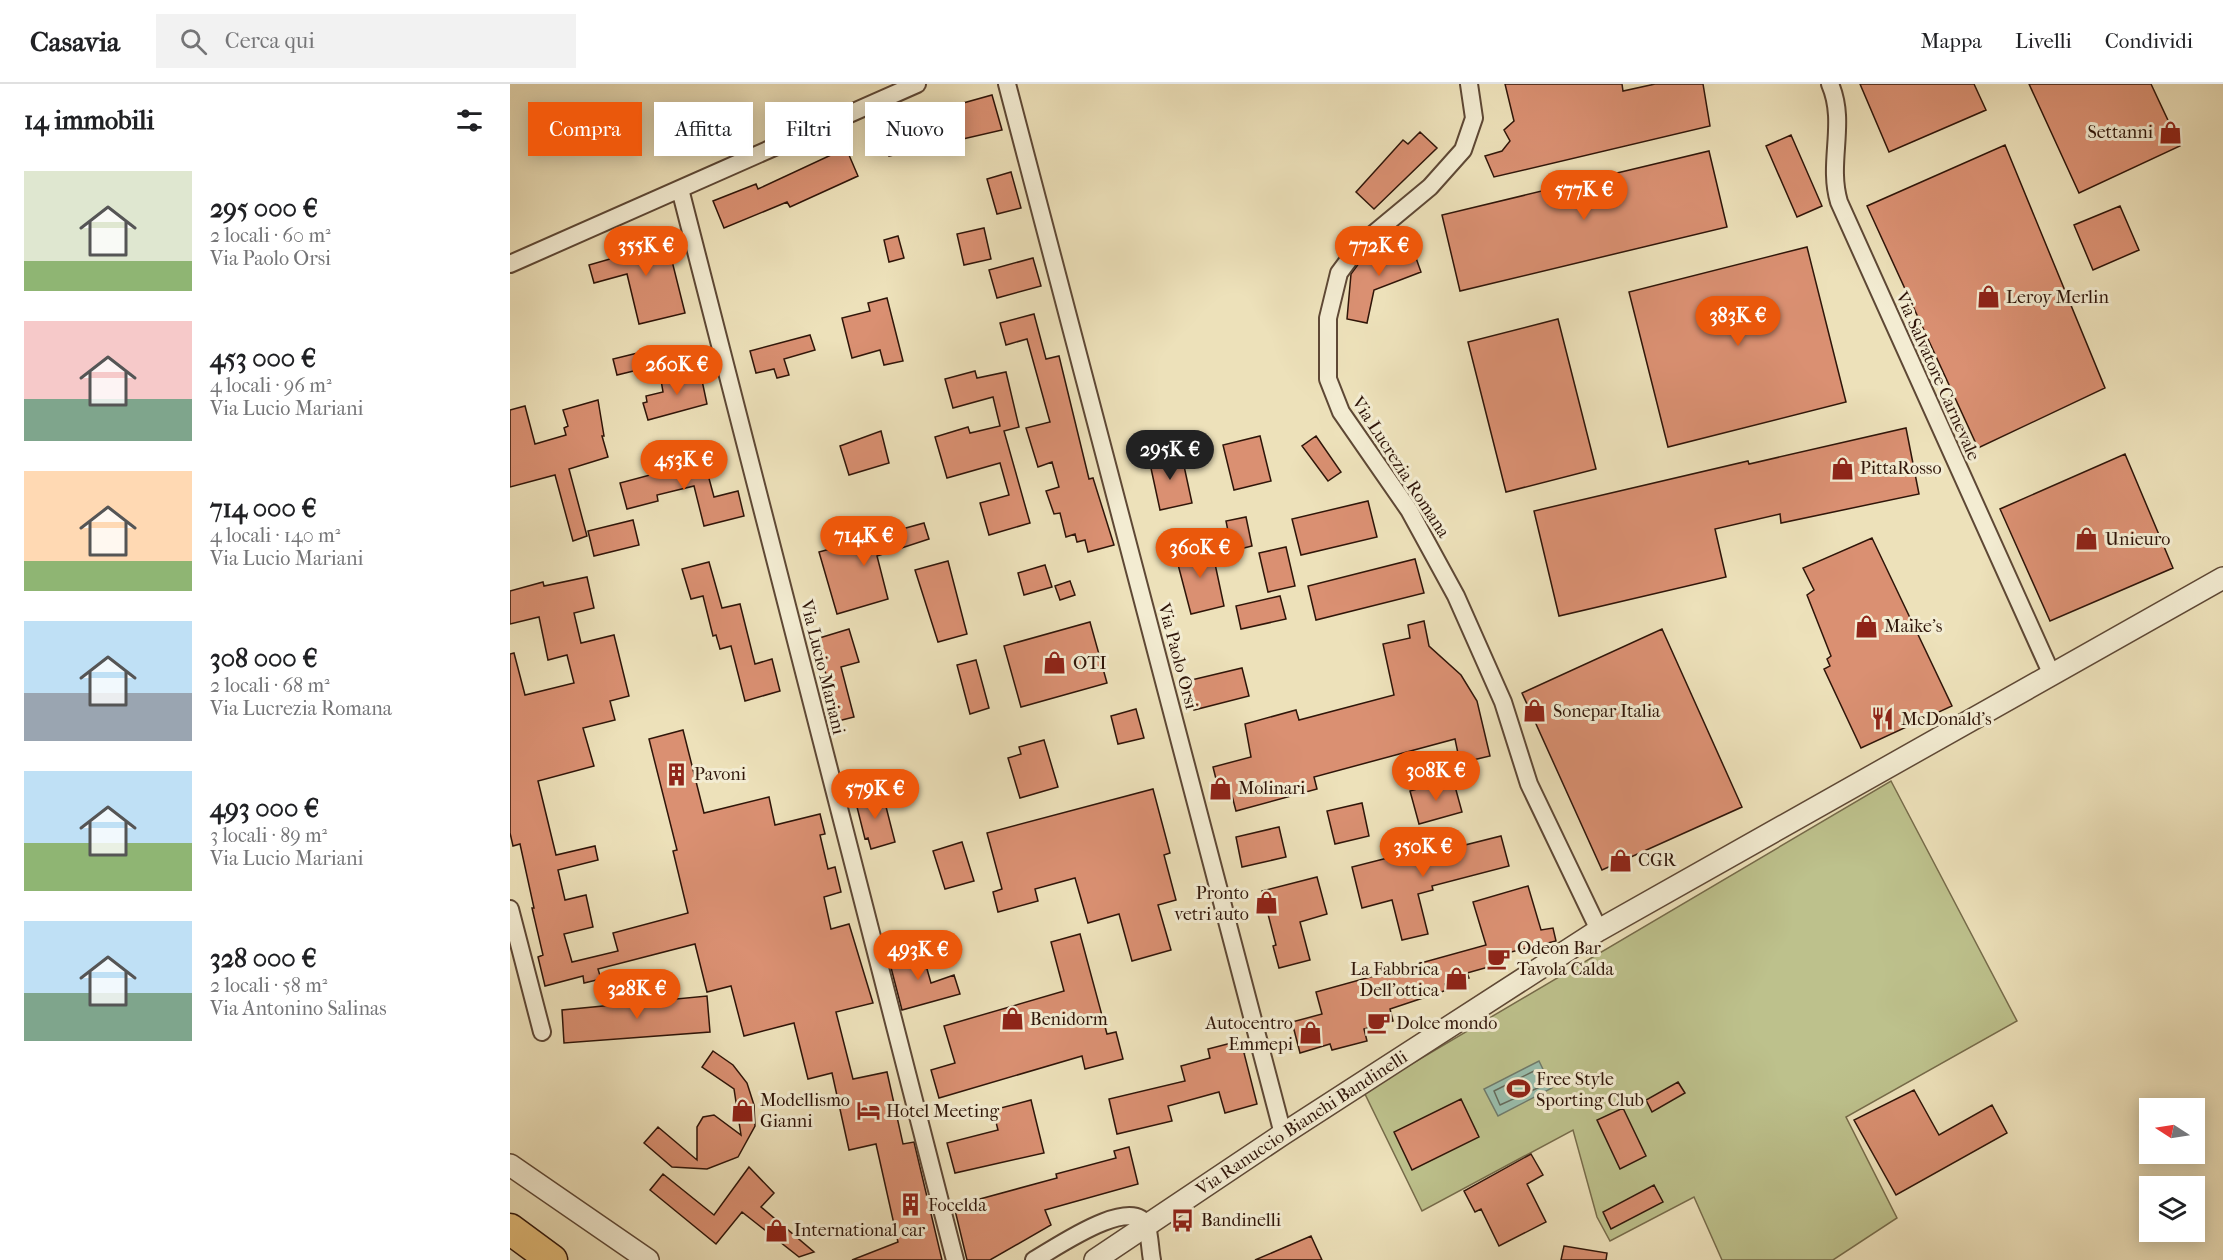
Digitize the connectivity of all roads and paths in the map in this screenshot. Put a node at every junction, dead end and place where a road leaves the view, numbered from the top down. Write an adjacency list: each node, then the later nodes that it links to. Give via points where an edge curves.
1 (917, 84): 5 (street)
2 (1007, 84): 12 (street, Via Paolo Orsi)
3 (1469, 84): 10 (street, Via Lucrezia Romana, via 1474,118 1463,150 1430,187 1359,246 1339,273 1328,318 1328,379 1341,412 1409,510 1456,596 1503,702 1529,784)
4 (1830, 84): 8 (street, Via Salvatore Carnevale, via 1839,117 1833,172 1839,202)
5 (680, 189): 6 (street); 18 (street, Via Lucio Mariani)
6 (510, 264)
7 (2223, 578): 8 (street, Via Ranuccio Bianchi Bandinelli)
8 (2052, 675): 10 (street, Via Ranuccio Bianchi Bandinelli)
9 (510, 909): 11 (street)
10 (1599, 930): 12 (street, Via Ranuccio Bianchi Bandinelli)
11 (542, 1032)
12 (1283, 1134): 14 (street, Via Ranuccio Bianchi Bandinelli)
13 (510, 1165): 17 (street)
14 (1147, 1227): 19 (street, via 1136,1216 1117,1216); 20 (street, Via Ranuccio Bianchi Bandinelli); 21 (street)
15 (510, 1229): 16 (highway)
16 (552, 1260)
17 (648, 1260)
18 (955, 1260)
19 (1034, 1260)
20 (1095, 1260)
21 (1152, 1260)

